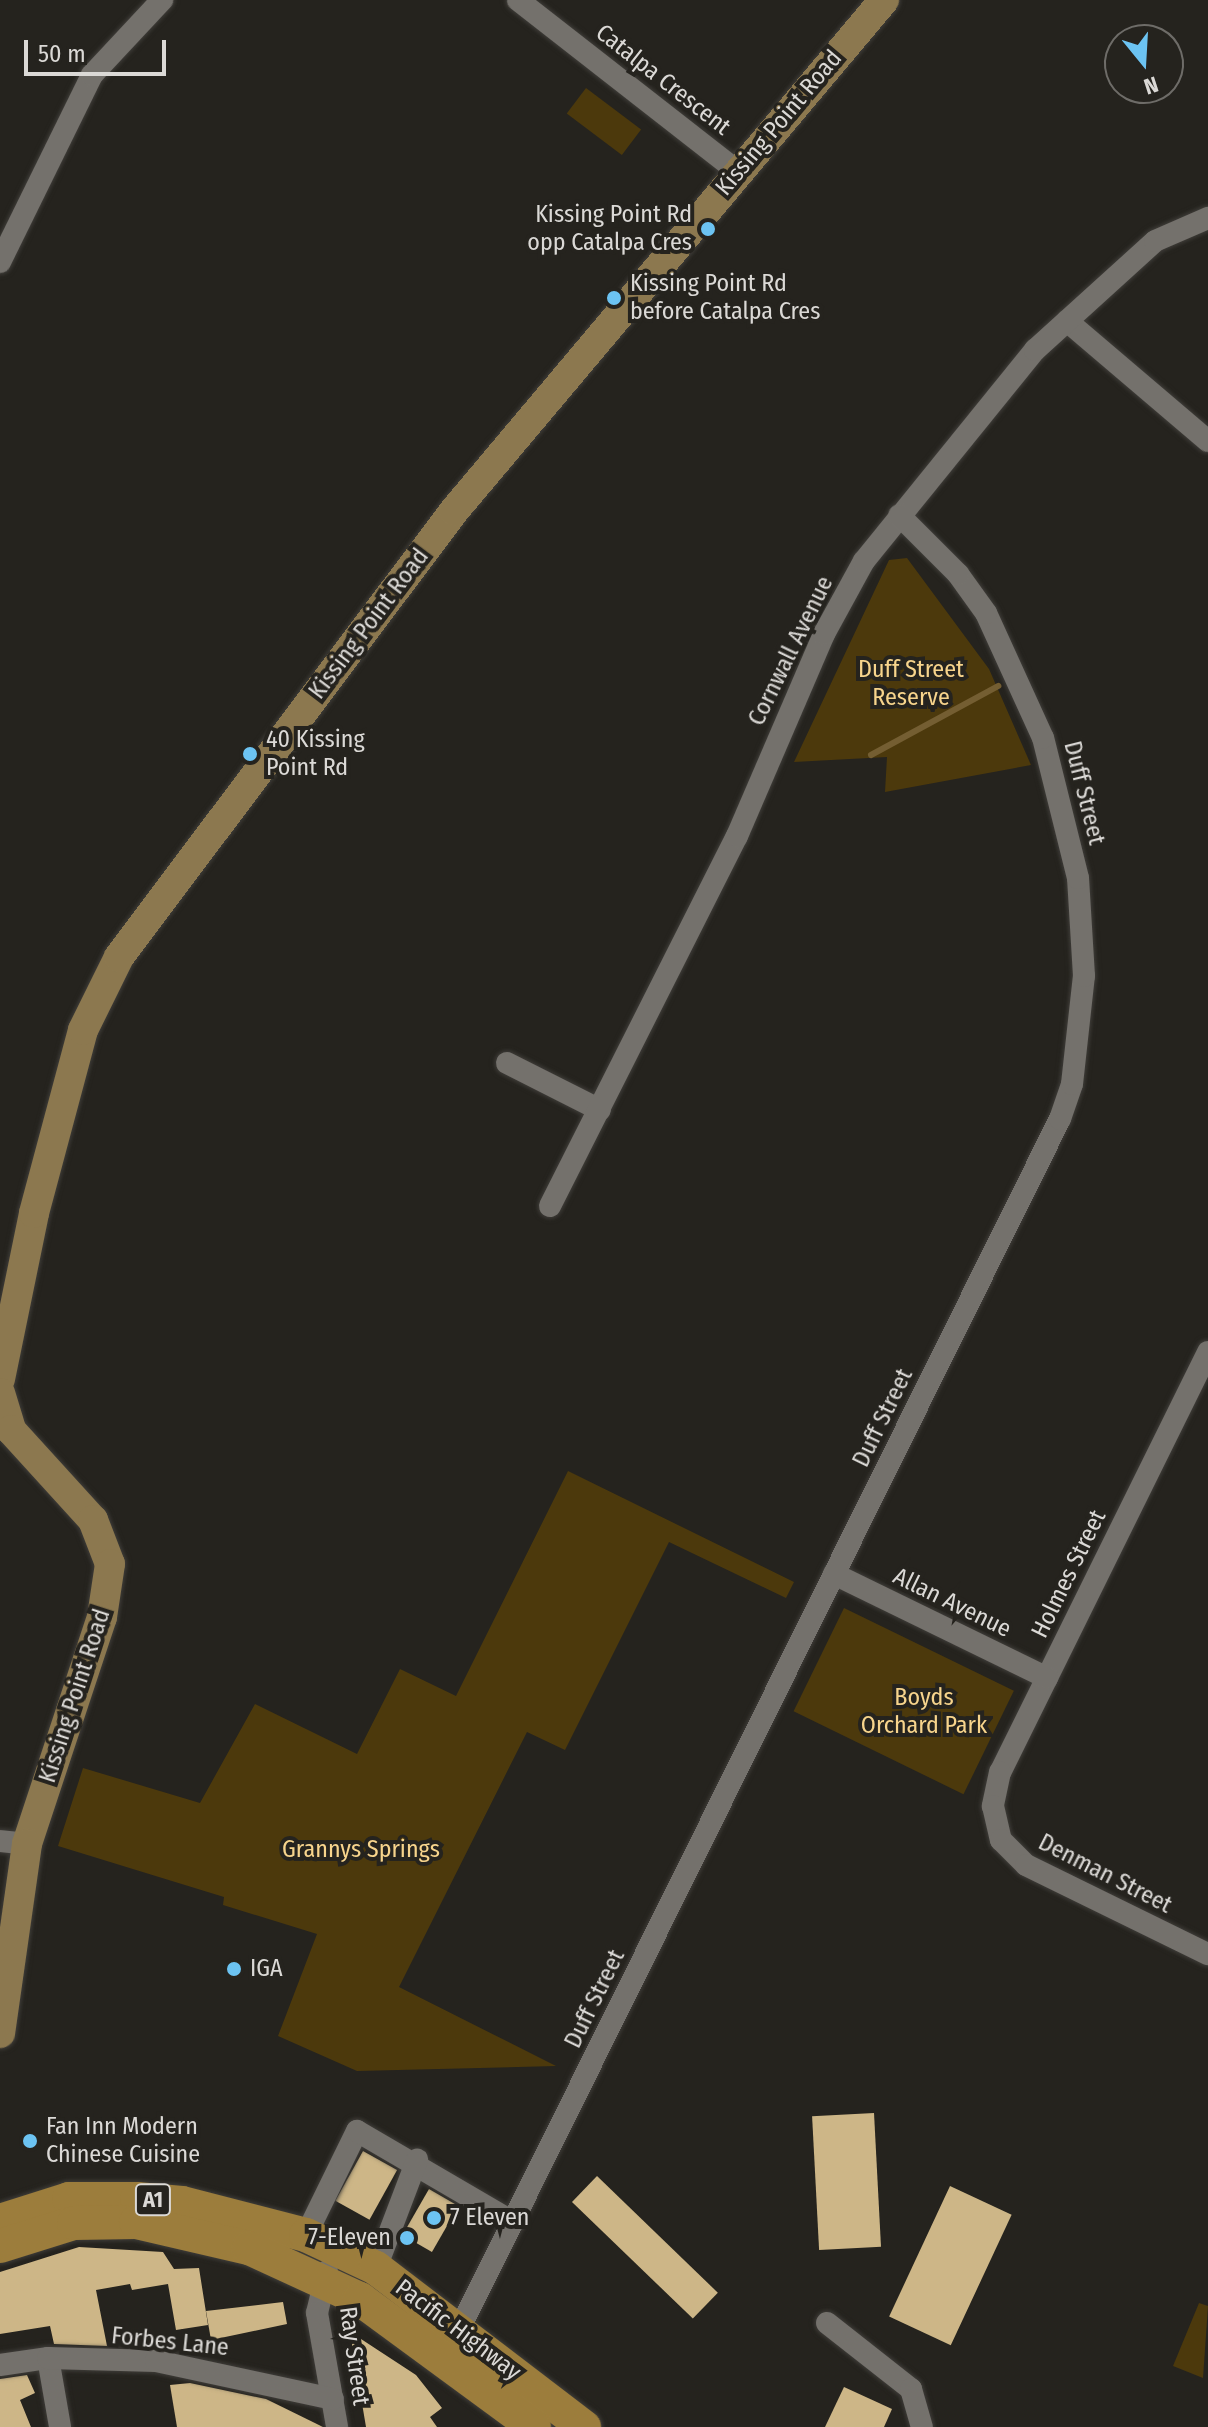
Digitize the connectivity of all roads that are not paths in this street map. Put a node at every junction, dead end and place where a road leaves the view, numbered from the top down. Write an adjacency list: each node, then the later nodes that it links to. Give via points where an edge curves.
1 (162, 0): 6 (street, via 92,75)
2 (518, 0): 4 (street, Catalpa Crescent)
3 (884, 0): 4 (main road, Kissing Point Road)
4 (738, 172): 14 (main road, Kissing Point Road, via 454,511 119,957 83,1030 34,1213)
5 (1208, 218): 7 (street, Cornwall Avenue, via 1155,241)
6 (0, 262)
7 (1067, 321): 8 (street); 9 (street, Cornwall Avenue, via 1035,350)
8 (1208, 441)
9 (899, 515): 11 (street, Cornwall Avenue, via 864,561 824,634 737,836); 16 (street, Duff Street, via 958,574 986,613 1043,738 1078,878 1081,1035 1060,1119)
10 (507, 1063): 11 (street)
11 (600, 1110): 12 (street, Cornwall Avenue)
12 (550, 1206)
13 (1208, 1352): 17 (street, Holmes Street)
14 (0, 1379)
15 (0, 1396): 19 (main road, Kissing Point Road, via 11,1430 93,1520 110,1564 102,1617)
16 (834, 1574): 17 (street, Allan Avenue); 24 (street, Duff Street)
17 (1047, 1678): 18 (street, Holmes Street, via 1000,1772)
18 (994, 1824): 20 (street, Denman Street, via 1026,1865)
19 (13, 1842): 21 (main road, Kissing Point Road)
20 (1208, 1954)
21 (0, 2033)
22 (417, 2160): 24 (street, via 447,2186); 25 (street, via 357,2131); 28 (street)
23 (0, 2221): 25 (highway, Pacific Highway / A1, via 69,2199 137,2199 182,2203)
24 (513, 2222): 31 (street, Duff Street)
25 (306, 2235): 27 (highway, Pacific Highway / A1)
26 (0, 2246): 29 (highway, Pacific Highway / A1, via 74,2223 136,2222 249,2248)
27 (339, 2249): 28 (highway, Pacific Highway / A1); 29 (street, Ray Street)
28 (376, 2268): 31 (highway, Pacific Highway / A1)
29 (322, 2280): 34 (street, Ray Street, via 317,2313); 37 (highway, Pacific Highway / A1, via 373,2309)
30 (827, 2323): 39 (street, via 911,2389)
31 (459, 2330): 38 (highway, Pacific Highway / A1)
32 (48, 2358): 33 (street, Forbes Lane); 34 (street, Forbes Lane, via 156,2361); 35 (street)
33 (0, 2365)
34 (333, 2399): 36 (street, Ray Street)
35 (60, 2427)
36 (337, 2427)
37 (534, 2427)
38 (584, 2427)
39 (922, 2427)

